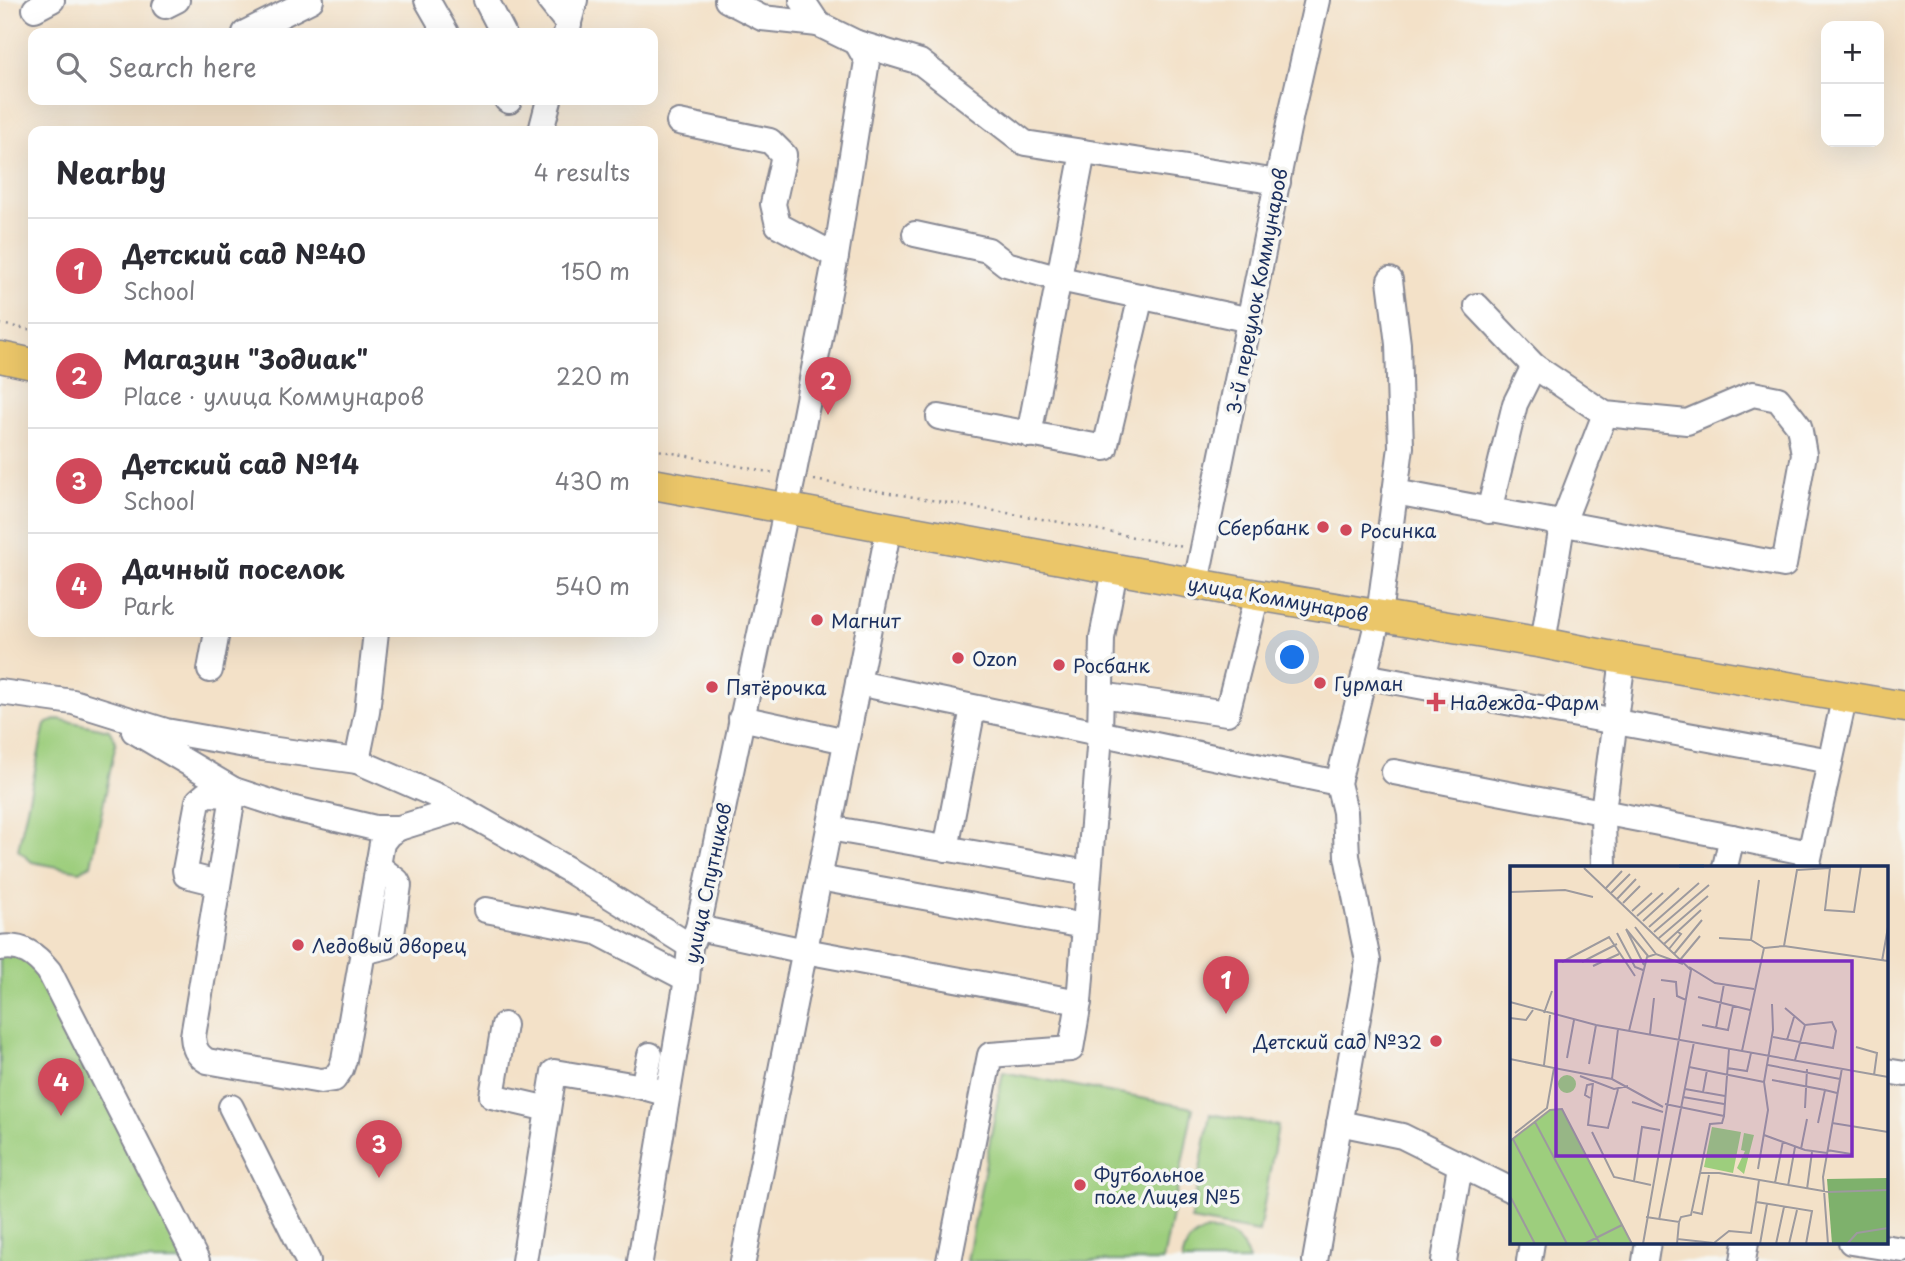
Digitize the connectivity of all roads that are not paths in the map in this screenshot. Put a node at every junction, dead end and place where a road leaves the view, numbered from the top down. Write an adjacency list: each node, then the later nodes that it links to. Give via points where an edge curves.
1 (311, 0): 10 (street)
2 (428, 0): 11 (street)
3 (486, 0): 12 (street)
4 (549, 0): 13 (street)
5 (575, 0): 14 (street)
6 (727, 0): 9 (street, via 762,18)
7 (802, 0): 9 (street)
8 (1317, 0): 20 (street, 3-й переулок Коммунаров)
9 (818, 24): 15 (street)
10 (255, 28)
11 (443, 28)
12 (500, 28)
13 (567, 28)
14 (568, 28)
15 (857, 43): 19 (street, via 919,62 1025,143); 22 (street, улица Спутников, via 867,61)
16 (549, 105): 18 (street)
17 (678, 122): 22 (street, via 770,141 784,155 773,204 778,225)
18 (542, 126)
19 (1083, 152): 20 (street); 23 (street)
20 (1278, 182): 27 (street, 3-й переулок Коммунаров)
21 (915, 234): 23 (street, via 988,250 1006,264)
22 (836, 256): 36 (street, улица Спутников)
23 (1060, 279): 25 (street); 33 (street)
24 (1390, 280): 35 (street, via 1398,344 1401,447)
25 (1140, 296): 27 (street); 33 (street, via 1105,448)
26 (1477, 306): 30 (street)
27 (1250, 320): 41 (street, 3-й переулок Коммунаров)
28 (0, 356): 29 (main road)
29 (28, 363)
30 (1534, 366): 31 (street); 37 (street, via 1515,404)
31 (1605, 414): 38 (street); 38 (street, via 1687,422 1753,394 1778,399 1799,426 1804,454 1784,565)
32 (939, 417): 33 (street)
33 (1029, 435)
34 (658, 485): 36 (main road, улица Коммунаров)
35 (1395, 492): 37 (street); 43 (street)
36 (788, 507): 39 (main road, улица Коммунаров); 57 (street, улица Спутников)
37 (1489, 511): 38 (street)
38 (1562, 525): 46 (street)
39 (889, 527): 40 (main road, улица Коммунаров); 50 (street)
40 (1115, 570): 41 (main road, улица Коммунаров); 52 (street, via 1102,638)
41 (1196, 583): 42 (main road, улица Коммунаров)
42 (1257, 595): 43 (main road, улица Коммунаров); 52 (street, via 1227,713)
43 (1379, 615): 46 (main road, улица Коммунаров); 49 (street)
44 (216, 637): 48 (street)
45 (375, 637): 61 (street)
46 (1543, 643): 47 (main road, улица Коммунаров)
47 (1623, 659): 53 (main road, улица Коммунаров); 58 (street)
48 (210, 670)
49 (1363, 676): 58 (street); 64 (street)
50 (858, 683): 56 (street); 60 (street)
51 (0, 692): 54 (street)
52 (1101, 695): 59 (street)
53 (1845, 695): 55 (main road, улица Коммунаров); 62 (street)
54 (73, 702): 61 (street, via 166,731); 65 (street, via 131,729)
55 (1905, 707)
56 (973, 708): 59 (street); 71 (street)
57 (741, 718): 60 (street); 80 (street, улица Спутников)
58 (1614, 723): 62 (street); 67 (street)
59 (1100, 735): 64 (street); 75 (street)
60 (846, 741): 69 (street)
61 (357, 761): 66 (street)
62 (1830, 761): 72 (street)
63 (1394, 772): 67 (street)
64 (1338, 783): 91 (street, via 1368,961)
65 (233, 792): 68 (street, via 375,828); 77 (street); 77 (street, via 201,797 185,870 186,875)
66 (460, 809): 68 (street); 80 (street)
67 (1603, 811): 70 (street); 73 (street)
68 (399, 828): 77 (street, via 382,843 378,866 399,885 391,941 388,946 363,952 344,1060 334,1079 321,1081 199,1056 193,1036)
69 (829, 828): 71 (street); 76 (street)
70 (1732, 837): 72 (street); 74 (street)
71 (946, 849): 75 (street)
72 (1808, 860)
73 (1604, 866)
74 (1725, 866)
75 (1088, 873): 79 (street)
76 (819, 878): 79 (street); 82 (street)
77 (218, 883)
78 (486, 910): 83 (street, via 597,932)
79 (1084, 926): 84 (street)
80 (694, 937): 82 (street); 83 (street, улица Спутников)
81 (0, 948): 96 (street, via 36,954 48,971)
82 (804, 951): 84 (street); 100 (street)
83 (687, 979): 88 (street, улица Спутников)
84 (1079, 1002): 101 (street, via 1072,1049 990,1055)
85 (504, 1025): 90 (street, via 492,1097)
86 (650, 1055): 87 (street)
87 (643, 1087): 88 (street); 90 (street, via 554,1072)
88 (668, 1094): 99 (street, улица Спутников)
89 (231, 1107): 97 (street)
90 (548, 1109): 98 (street)
91 (1339, 1123): 92 (street, via 1402,1136); 102 (street)
92 (1461, 1166): 93 (street); 103 (street)
93 (1510, 1190)
94 (1864, 1244): 95 (street)
95 (1903, 1250)
96 (197, 1261)
97 (308, 1261)
98 (524, 1261)
99 (640, 1261)
100 (743, 1261)
101 (949, 1261)
102 (1315, 1261)
103 (1444, 1261)

